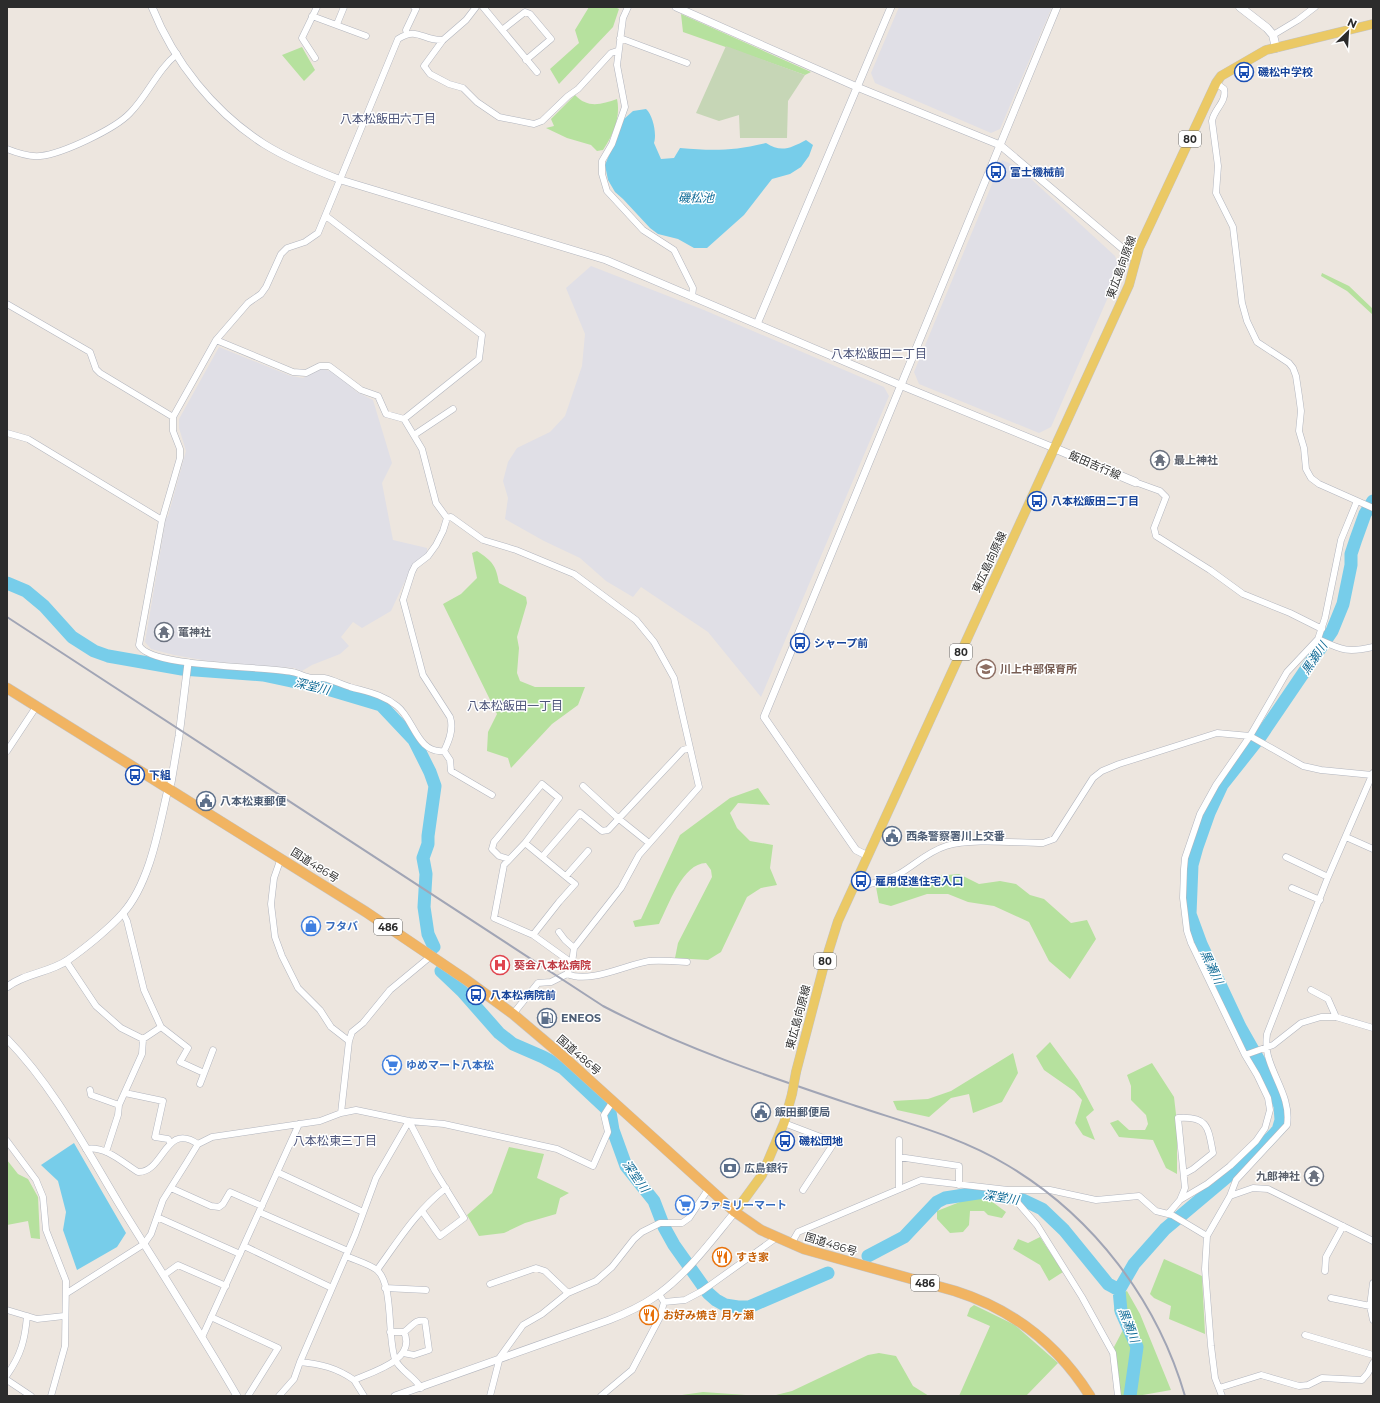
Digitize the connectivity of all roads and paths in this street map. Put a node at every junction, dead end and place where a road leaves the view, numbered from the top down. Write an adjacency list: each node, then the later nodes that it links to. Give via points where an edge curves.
1 (152, 7): 24 (street)
2 (317, 7): 13 (street)
3 (344, 7): 14 (street)
4 (414, 7): 17 (street, via 416,9 406,30)
5 (476, 7): 21 (street, via 466,20)
6 (483, 7): 16 (street)
7 (628, 7): 20 (street, via 623,18)
8 (676, 7): 30 (street)
9 (891, 7): 30 (street)
10 (1057, 7): 31 (street)
11 (1240, 7): 18 (main road)
12 (1315, 7): 18 (street)
13 (312, 16): 14 (street); 25 (street, via 302,38)
14 (336, 24): 19 (street)
15 (1373, 24): 22 (main road, 東広島向原線 / 80)
16 (502, 30): 26 (street); 26 (street, via 525,12 530,14 551,39)
17 (407, 34): 21 (street, via 414,33 431,40); 33 (street, via 398,39)
18 (1273, 35): 22 (main road)
19 (366, 36)
20 (620, 38): 23 (street); 27 (street)
21 (443, 40): 23 (street, via 424,66 430,74 463,88 477,102 499,117 534,124 542,121 578,89 611,53)
22 (1276, 48): 29 (main road, 東広島向原線 / 80, via 1266,50 1244,62)
23 (618, 51): 36 (street, via 617,65 625,107 612,144 602,161 602,174 607,191 643,230 674,250 693,288)
24 (177, 54): 32 (street, via 166,63 131,112 117,125 58,152 39,156 20,154); 33 (street, via 189,75 226,114 264,144 310,168)
25 (316, 58)
26 (526, 60): 28 (street)
27 (687, 63)
28 (536, 72)
29 (1216, 83): 35 (main road, 東広島向原線 / 80); 48 (street, via 1224,90 1225,95 1212,121 1218,166 1216,188 1219,200 1233,227 1242,303 1247,321 1257,342 1289,363 1296,376 1300,411 1299,431 1309,474 1319,484)
30 (857, 87): 31 (street); 38 (street)
31 (1000, 145): 35 (street); 40 (street)
32 (7, 149)
33 (341, 180): 34 (street); 36 (street, via 606,260)
34 (326, 216): 39 (street, via 318,233 304,242 287,248 281,254 261,294 248,303); 43 (street, via 482,335 479,359)
35 (1136, 259): 46 (main road, 東広島向原線 / 80, via 1129,285)
36 (692, 297): 38 (street)
37 (7, 304): 42 (street, via 90,352 100,373)
38 (757, 324): 40 (street)
39 (216, 340): 42 (street); 43 (street, via 293,372 306,373 320,366 328,366 361,390 378,396 386,414)
40 (900, 385): 46 (street); 72 (street, via 764,717 856,850)
41 (453, 409): 45 (street)
42 (173, 418): 51 (street, via 173,431 180,448 180,458)
43 (404, 419): 45 (street)
44 (7, 433): 51 (street, via 28,439)
45 (414, 435): 50 (street, via 427,463 436,503)
46 (1054, 448): 47 (main road, 飯田吉行線); 72 (main road, 東広島向原線 / 80)
47 (1135, 482): 52 (street, via 1160,491 1166,497 1154,528 1156,536 1243,594)
48 (1359, 502): 49 (street); 52 (street, via 1342,540)
49 (1373, 508)
50 (446, 518): 59 (street, via 451,517 484,540 574,574 636,620 654,642 674,678); 61 (street, via 436,545 428,556 415,566 402,600 422,675 453,724)
51 (162, 520): 55 (street, via 139,644 148,652)
52 (1322, 629): 53 (street)
53 (1318, 638): 54 (street, via 1354,651); 58 (street, via 1287,672)
54 (1373, 647)
55 (188, 667): 61 (street, via 290,671 379,694 398,706 408,717 418,739 426,747 438,752); 64 (street, via 179,736)
56 (7, 688): 57 (highway, 国道486号 / 486)
57 (36, 707): 60 (street); 64 (highway, 国道486号 / 486)
58 (1250, 736): 62 (street, via 1303,766); 79 (street, via 1211,734 1102,771 1093,778 1054,839 1043,843 967,842 946,846 878,883); 102 (street, via 1216,785 1200,814 1185,858 1183,883 1187,931 1191,944)
59 (690, 748): 66 (street, via 683,750); 69 (street, via 699,787)
60 (7, 750)
61 (444, 751): 65 (street, via 450,760 451,771)
62 (1373, 774): 67 (street)
63 (583, 786): 66 (street)
64 (168, 789): 74 (highway, 国道486号 / 486); 82 (street, via 145,874)
65 (492, 795)
66 (619, 819): 69 (street); 73 (street, via 608,830 602,831 580,813)
67 (1346, 837): 70 (street); 78 (street)
68 (524, 843): 73 (street); 76 (street); 76 (street, via 559,798 542,784 494,842 492,848 499,856)
69 (649, 843): 85 (street, via 617,893)
70 (1373, 848)
71 (588, 851): 77 (street)
72 (868, 856): 79 (main road, 東広島向原線 / 80)
73 (542, 857): 77 (street)
74 (281, 858): 86 (highway, 国道486号 / 486); 99 (street, via 274,878 271,904 279,950 298,988 320,1010 331,1027)
75 (1286, 858): 78 (street)
76 (509, 859): 84 (street, via 504,865 494,918)
77 (566, 876): 84 (street, via 575,884)
78 (1328, 877): 81 (street)
79 (855, 886): 111 (main road, 東広島向原線 / 80, bridge, via 838,921 823,969)
80 (1292, 888): 81 (street)
81 (1320, 900): 100 (street, via 1267,1034)
82 (123, 913): 87 (street); 95 (street, via 127,920 144,990)
83 (559, 932): 85 (street)
84 (533, 935): 89 (street)
85 (574, 948): 89 (street)
86 (431, 956): 93 (highway, 国道486号 / 486); 99 (street, via 390,990 363,1023 352,1032)
87 (66, 962): 91 (street, via 25,977); 98 (street, via 96,1006 121,1028)
88 (686, 962): 90 (street, via 650,961 591,977 579,978)
89 (572, 963): 90 (street)
90 (568, 974): 93 (street, via 551,982 538,983)
91 (7, 987)
92 (1310, 990): 94 (street, via 1328,999)
93 (513, 1014): 108 (highway, 国道486号 / 486)
94 (1336, 1017): 96 (street); 100 (street, via 1321,1017 1301,1023)
95 (161, 1027): 98 (street); 103 (street, via 188,1048 180,1062)
96 (1373, 1028)
97 (7, 1039): 117 (street, via 25,1057 56,1100)
98 (143, 1039): 106 (street, via 142,1054)
99 (349, 1041): 109 (street)
100 (1264, 1049): 102 (street); 129 (street, via 1283,1090 1288,1116 1287,1125 1236,1180)
101 (214, 1050): 103 (street)
102 (1247, 1055): 130 (street, via 1268,1098 1270,1110 1266,1128 1230,1166)
103 (204, 1073): 104 (street)
104 (200, 1084)
105 (90, 1090): 107 (street, via 91,1096)
106 (125, 1093): 107 (street); 115 (street, via 163,1102 155,1137 168,1139)
107 (119, 1105): 118 (street)
108 (610, 1106): 110 (street, via 604,1115 608,1132 593,1166 557,1149 444,1124); 125 (highway, 国道486号 / 486)
109 (341, 1113): 110 (street, via 356,1110); 112 (street, via 320,1121)
110 (409, 1121): 124 (street); 133 (street, via 376,1178)
111 (784, 1123): 127 (street, via 826,1139 832,1146); 134 (main road, 東広島向原線 / 80, via 762,1175)
112 (299, 1124): 116 (street, via 212,1137); 120 (street)
113 (899, 1140): 119 (street)
114 (7, 1141): 155 (street, via 36,1180 43,1197 46,1230 66,1281)
115 (170, 1142): 116 (street, via 187,1139); 118 (street, via 151,1168 143,1172 138,1172)
116 (198, 1144): 123 (street)
117 (86, 1149): 118 (street, via 93,1148); 141 (street)
118 (106, 1152)
119 (899, 1157): 122 (street, via 959,1166); 126 (street)
120 (277, 1172): 131 (street); 133 (street)
121 (1184, 1174): 121 (street, via 1178,1118 1191,1117 1204,1122 1209,1129 1212,1153); 130 (street, via 1185,1188)
122 (959, 1185): 126 (street, via 921,1180); 128 (street)
123 (171, 1188): 131 (street, via 210,1206 219,1207 230,1192); 136 (street, via 163,1200)
124 (446, 1188): 132 (street); 132 (street, via 464,1218 440,1236)
125 (709, 1188): 134 (highway, 国道486号 / 486); 156 (street, via 689,1218 682,1223 660,1223 642,1232 612,1267 596,1281)
126 (899, 1188): 142 (street, via 798,1232)
127 (804, 1190)
128 (1016, 1193): 135 (street, via 1050,1190 1096,1200 1139,1196 1156,1211); 191 (street, via 1018,1203 1037,1225 1113,1353)
129 (1230, 1196): 137 (street, via 1253,1188 1268,1189); 138 (street)
130 (1180, 1200): 135 (street)
131 (260, 1209): 143 (street); 145 (street)
132 (422, 1211): 146 (street)
133 (363, 1212): 145 (street)
134 (735, 1212): 139 (highway, 国道486号 / 486); 157 (street, via 686,1270)
135 (1170, 1214): 138 (street)
136 (157, 1218): 141 (street); 144 (street)
137 (1343, 1226): 140 (street); 147 (street, via 1326,1257)
138 (1207, 1236): 180 (street, via 1205,1269 1211,1346 1215,1378)
139 (776, 1238): 142 (highway, 国道486号 / 486); 159 (street, via 702,1291 684,1300)
140 (1373, 1241)
141 (144, 1244): 148 (street); 155 (street)
142 (791, 1244): 190 (highway, 国道486号 / 486, via 954,1290 998,1308 1045,1342 1068,1365)
143 (244, 1246): 144 (street); 152 (street)
144 (240, 1254): 151 (street)
145 (347, 1254): 146 (street); 152 (street)
146 (377, 1270): 153 (street)
147 (1325, 1271)
148 (164, 1275): 151 (street, via 178,1265); 169 (street)
149 (1373, 1283): 160 (street)
150 (490, 1284): 156 (street, via 536,1268 545,1271)
151 (226, 1286): 164 (street)
152 (332, 1288): 174 (street)
153 (385, 1288): 154 (street); 166 (street)
154 (426, 1290)
155 (67, 1293): 163 (street)
156 (568, 1293): 172 (street, via 542,1314 523,1325)
157 (659, 1294): 159 (street); 172 (street, via 620,1316)
158 (1331, 1298): 160 (street)
159 (664, 1302): 189 (street, via 660,1316 632,1370)
160 (1370, 1306): 165 (street)
161 (7, 1310): 162 (street)
162 (27, 1316): 163 (street, via 37,1319); 176 (street, via 25,1340 16,1362)
163 (64, 1316): 182 (street, via 65,1346)
164 (211, 1317): 169 (street); 184 (street, via 278,1348)
165 (1373, 1320)
166 (390, 1332): 167 (street); 173 (street)
167 (404, 1332): 170 (street, via 406,1336); 170 (street, via 414,1322 425,1321 429,1350 414,1355)
168 (1305, 1335): 171 (street)
169 (203, 1336): 183 (street)
170 (403, 1353): 173 (street)
171 (1373, 1355)
172 (500, 1358): 179 (street); 188 (street)
173 (396, 1361): 178 (street); 179 (street)
174 (300, 1362): 178 (street, via 326,1366 341,1371); 185 (street, via 294,1379)
175 (1373, 1363): 180 (street, via 1362,1380 1322,1378 1308,1385 1299,1386 1261,1375)
176 (7, 1375)
177 (7, 1380): 181 (street)
178 (354, 1380): 186 (street)
179 (422, 1388): 187 (street)
180 (1219, 1388): 192 (street)
181 (31, 1396)
182 (51, 1396)
183 (237, 1396)
184 (248, 1396)
185 (279, 1396)
186 (364, 1396)
187 (395, 1396)
188 (490, 1396)
189 (601, 1396)
190 (1090, 1396)
191 (1118, 1396)
192 (1222, 1396)

